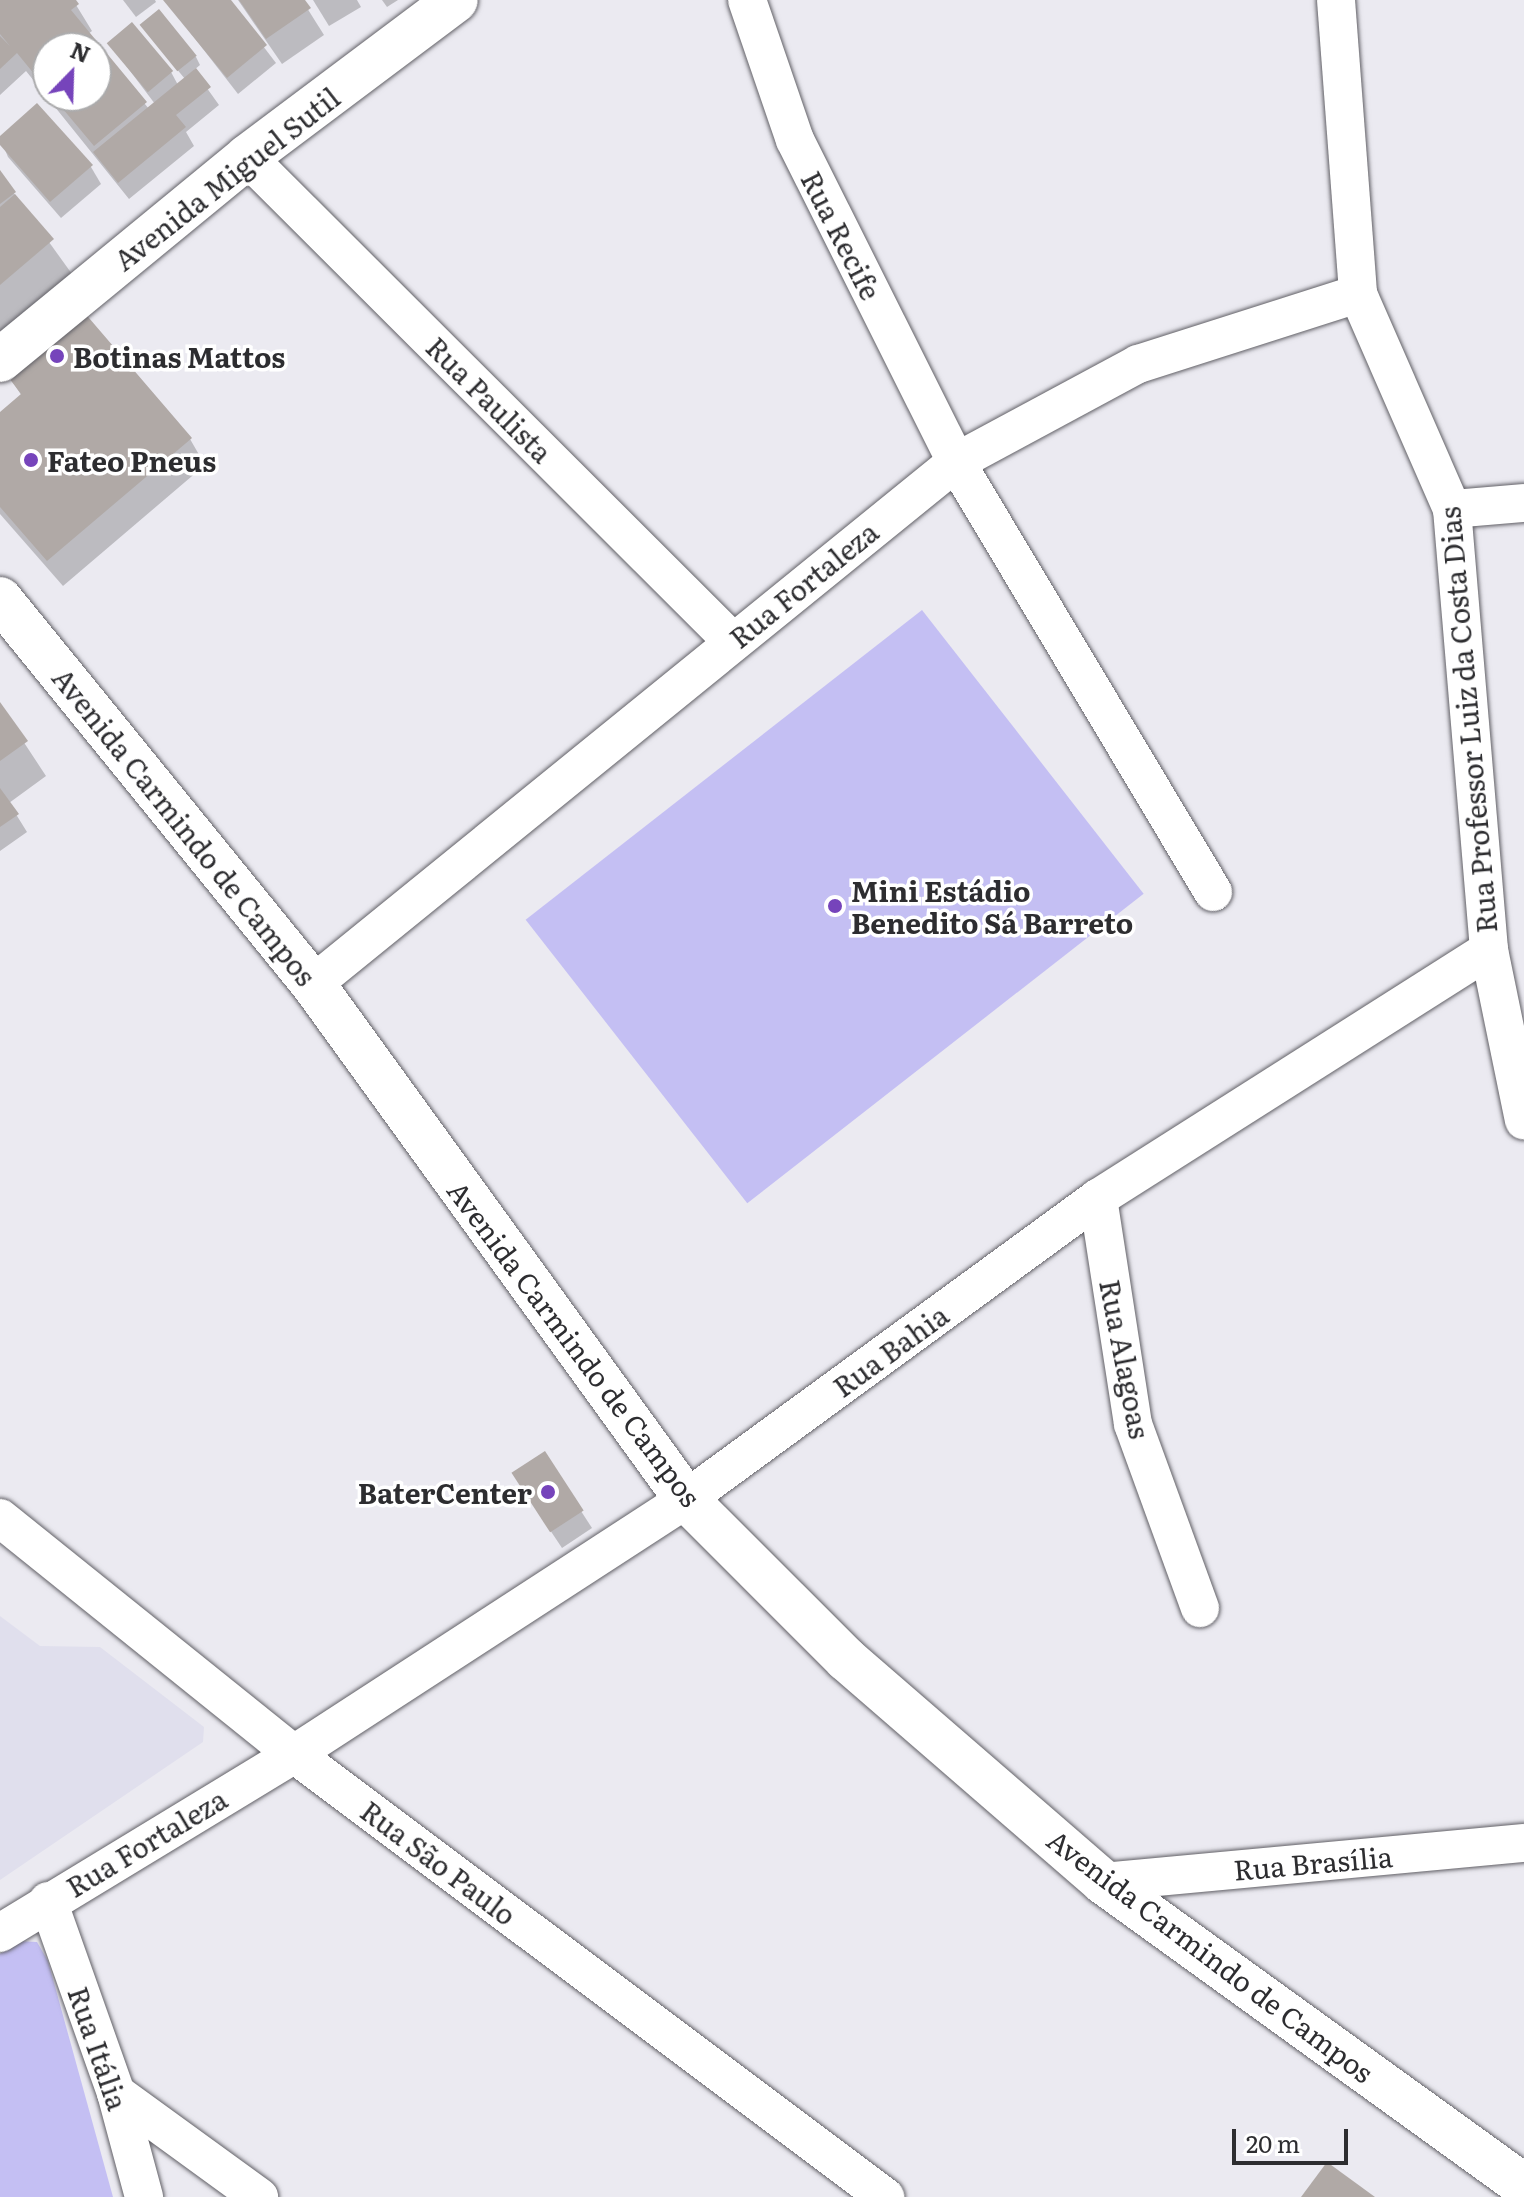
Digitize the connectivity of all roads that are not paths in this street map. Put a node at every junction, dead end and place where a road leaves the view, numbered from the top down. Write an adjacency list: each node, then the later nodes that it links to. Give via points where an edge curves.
1 (456, 0): 4 (main road, Avenida Miguel Sutil)
2 (747, 0): 7 (street, Rua Recife, via 795,140)
3 (1336, 0): 5 (street, Rua Professor Luiz da Costa Dias)
4 (247, 157): 6 (main road, Avenida Miguel Sutil); 11 (street, Rua Paulista)
5 (1358, 294): 7 (street, Rua Fortaleza, via 1138,364); 9 (street, Rua Professor Luiz da Costa Dias)
6 (0, 360)
7 (956, 462): 11 (street, Rua Fortaleza); 12 (street, Rua Recife)
8 (1524, 503): 9 (street)
9 (1452, 509): 13 (street, Rua Professor Luiz da Costa Dias)
10 (0, 599): 14 (main road, Avenida Carmindo de Campos)
11 (732, 641): 14 (street, Rua Fortaleza)
12 (1213, 892)
13 (1489, 950): 15 (street, Rua Professor Luiz da Costa Dias); 16 (street, Rua Bahia)
14 (313, 984): 17 (main road, Avenida Carmindo de Campos)
15 (1524, 1120)
16 (1098, 1198): 17 (street, Rua Bahia); 19 (street, Rua Alagoas, via 1133,1424)
17 (686, 1499): 20 (street, Rua Bahia); 22 (main road, Avenida Carmindo de Campos, via 846,1659)
18 (0, 1518): 20 (street, Rua São Paulo)
19 (1200, 1608)
20 (294, 1754): 23 (street, Rua Fortaleza); 29 (street, Rua São Paulo)
21 (1524, 1843): 22 (street, Rua Brasília)
22 (1103, 1882): 26 (main road, Avenida Carmindo de Campos)
23 (48, 1901): 24 (street, Rua Fortaleza); 25 (street, Rua Itália)
24 (0, 1933)
25 (116, 2093): 27 (street, Rua Itália); 28 (street)
26 (1524, 2186)
27 (144, 2197)
28 (259, 2197)
29 (885, 2197)

